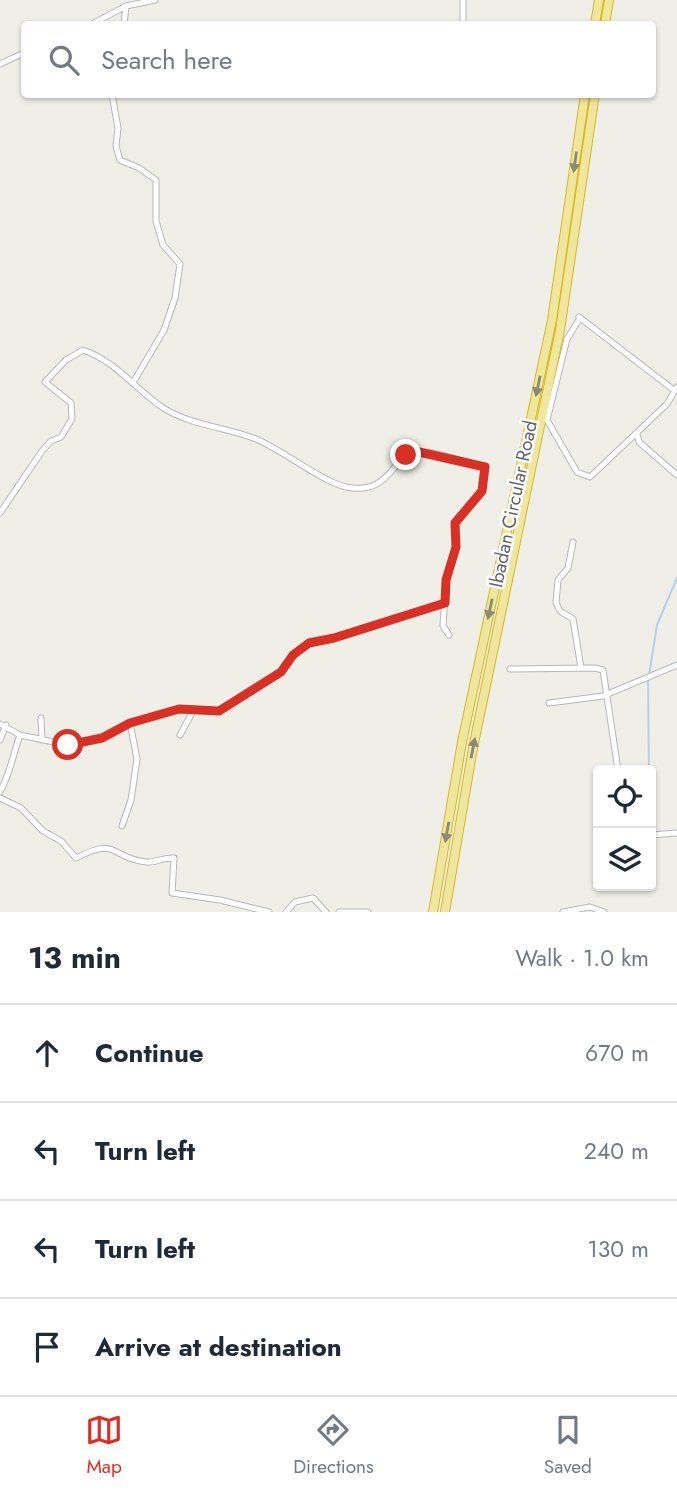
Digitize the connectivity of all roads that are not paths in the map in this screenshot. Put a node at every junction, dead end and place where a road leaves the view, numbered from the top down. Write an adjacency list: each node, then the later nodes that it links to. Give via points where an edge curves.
1 (155, 0): 5 (street)
2 (463, 0): 8 (street)
3 (599, 0): 9 (highway)
4 (609, 0): 10 (highway)
5 (126, 6): 6 (street); 7 (street)
6 (98, 21)
7 (124, 21)
8 (463, 21)
9 (596, 21)
10 (606, 21)
11 (21, 54): 12 (street)
12 (0, 64)
13 (113, 98): 16 (street, via 120,160 156,180 156,220 163,245 180,264 164,330)
14 (584, 98): 48 (highway, Ibadan Circular Road, one-way to 48, via 552,320 462,742)
15 (594, 98): 49 (highway, Ibadan Circular Road, one-way to 15, via 472,748 560,330)
16 (134, 381): 20 (street, via 83,350 66,360 45,382 72,403 72,419 61,437 42,451); 22 (street, via 165,410 258,439 343,487 370,488 388,477 406,455 419,452 485,467 482,491 455,523 456,547)
17 (676, 389): 18 (street); 18 (street, via 579,317 567,340 547,419 577,472 590,477)
18 (637, 433): 19 (street, via 646,450)
19 (677, 475)
20 (0, 513)
21 (573, 542): 25 (street, via 570,564 558,580 556,603 573,620)
22 (445, 603): 23 (street, via 443,626); 29 (street, via 309,643 281,672 219,711)
23 (449, 635)
24 (677, 665): 27 (street)
25 (581, 668): 26 (street); 27 (street, via 603,670)
26 (510, 669)
27 (607, 695): 28 (street); 37 (street)
28 (549, 703)
29 (194, 709): 31 (street); 34 (street)
30 (41, 718): 36 (street)
31 (130, 723): 36 (street, via 102,738 68,745); 40 (street, via 137,759)
32 (3, 725): 33 (street); 35 (street)
33 (20, 735): 36 (street); 38 (street)
34 (180, 735)
35 (0, 740)
36 (42, 740)
37 (617, 765)
38 (0, 792)
39 (0, 798): 43 (street, via 21,808 76,858 98,847 110,847 144,862 174,858 172,893)
40 (122, 826)
41 (677, 833): 42 (street)
42 (656, 835)
43 (269, 912)
44 (286, 912): 45 (street, via 295,902 313,898)
45 (327, 912)
46 (339, 912): 47 (street)
47 (368, 912)
48 (433, 912)
49 (445, 912)
50 (563, 912): 51 (street, via 590,907)
51 (604, 912)

